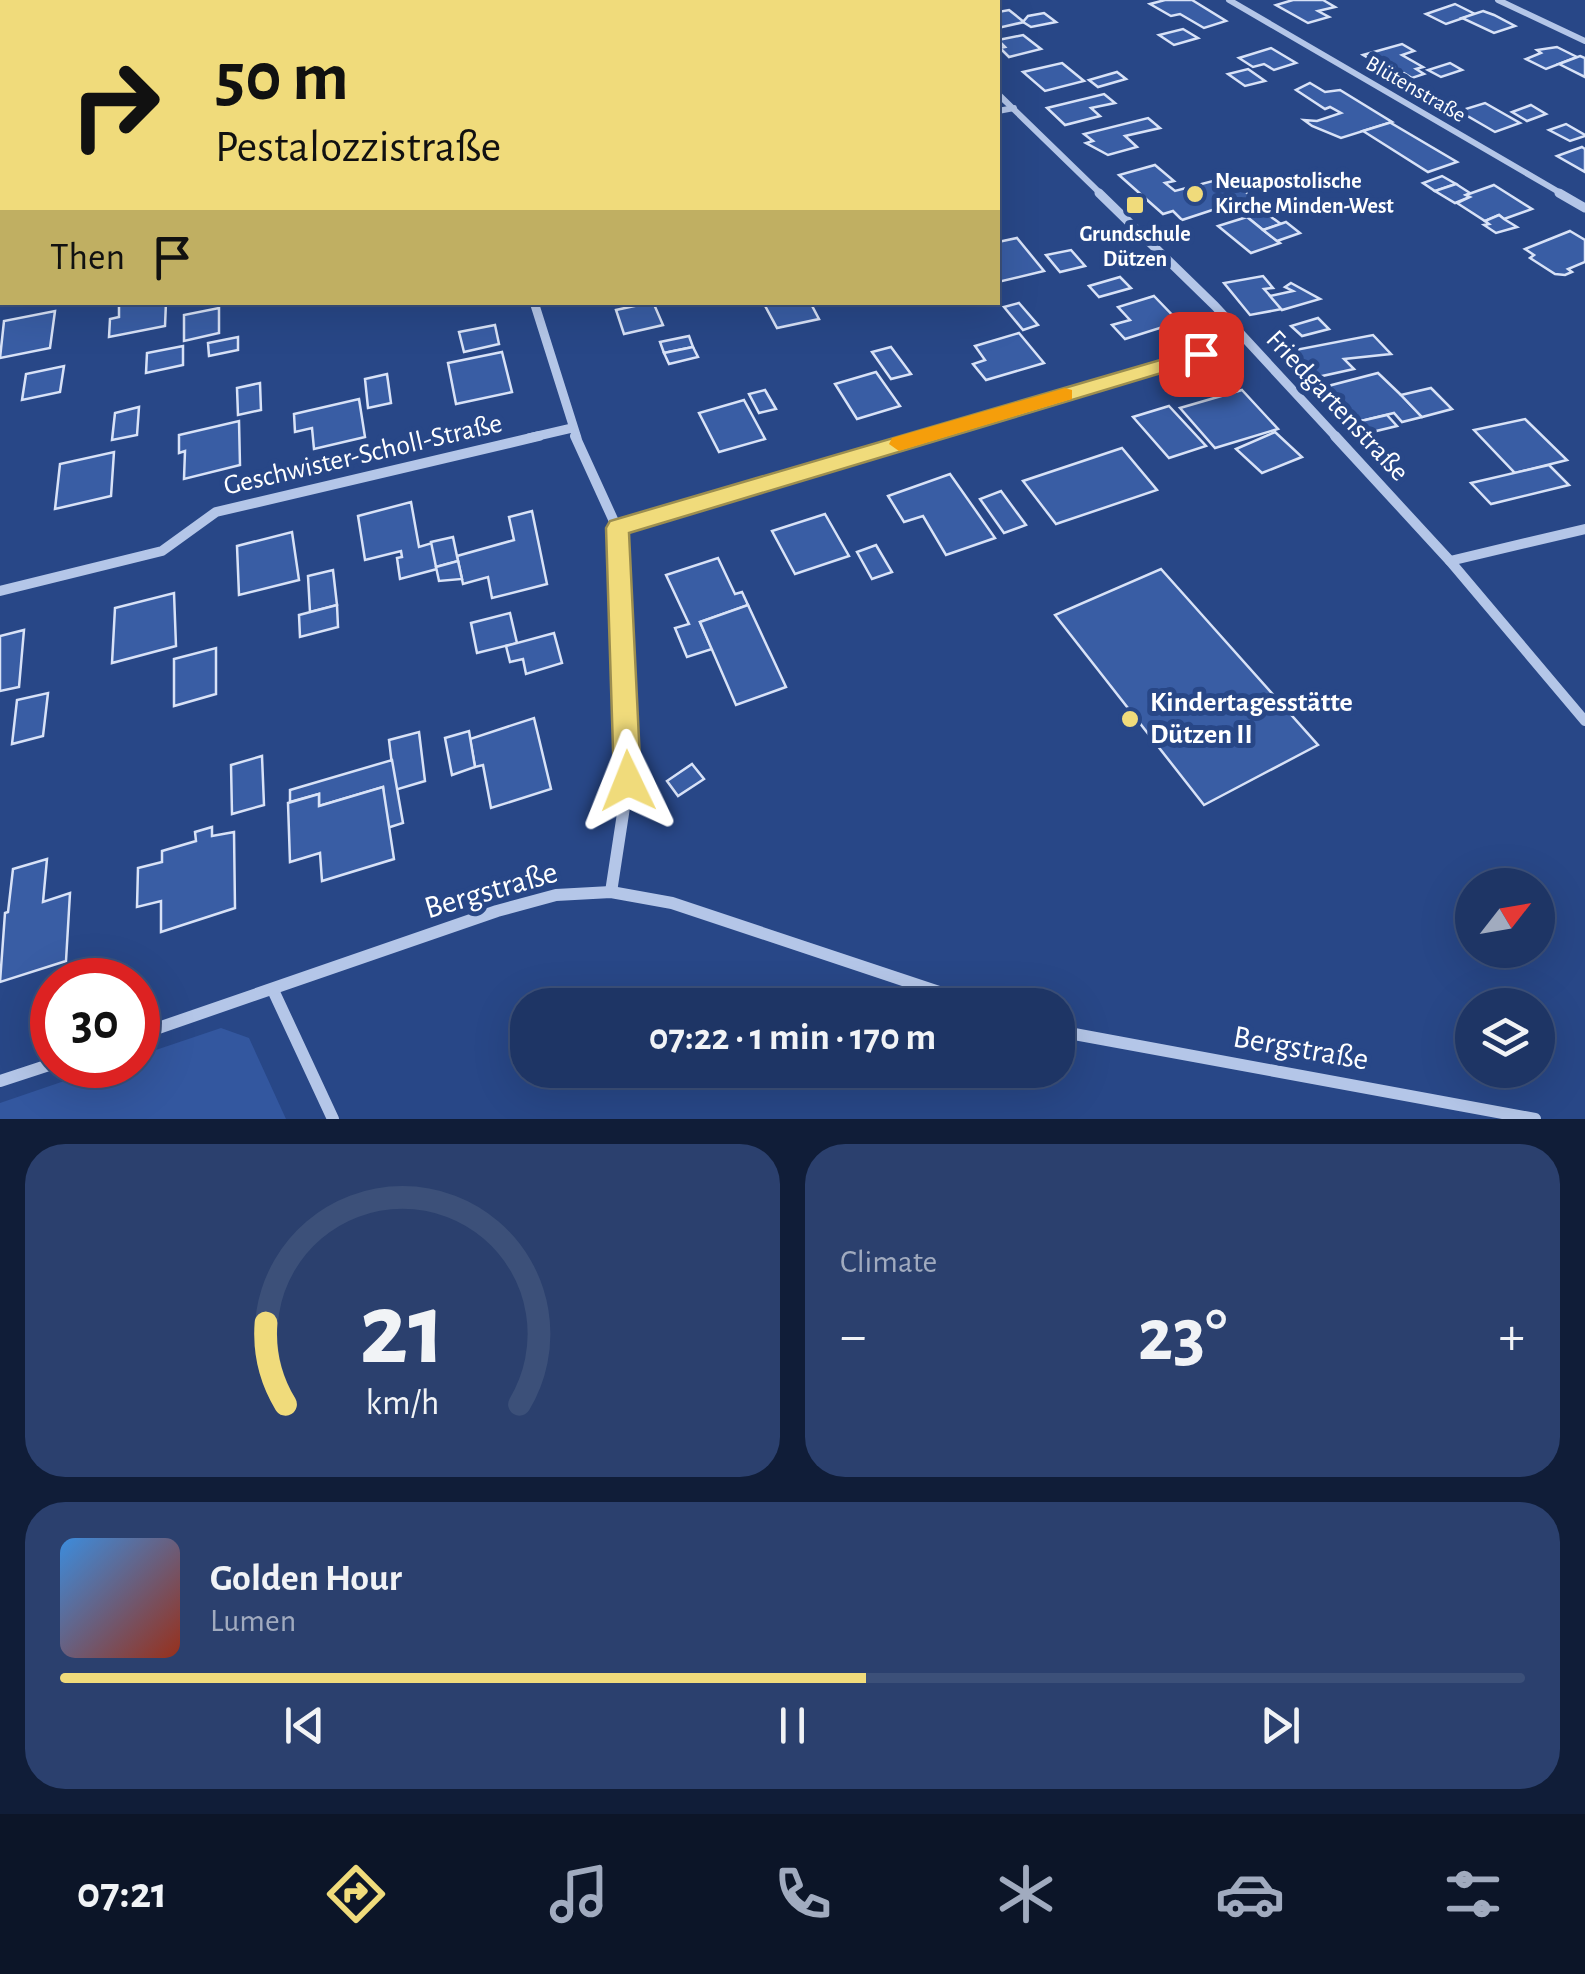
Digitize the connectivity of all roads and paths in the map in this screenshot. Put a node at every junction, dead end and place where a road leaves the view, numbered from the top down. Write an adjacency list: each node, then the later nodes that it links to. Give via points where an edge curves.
1 (1229, 0): 7 (street, Blütenstraße)
2 (1498, 0): 3 (street)
3 (1585, 41)
4 (1000, 96): 5 (street, Friedgartenstraße)
5 (1014, 108): 6 (street); 13 (street, Friedgartenstraße, via 1198,289)
6 (1000, 111)
7 (1585, 208)
8 (535, 305): 10 (street)
9 (1201, 354): 11 (street)
10 (572, 428): 11 (street); 14 (street, Geschwister-Scholl-Straße, via 216,512 162,551)
11 (618, 528): 16 (street, via 628,781)
12 (1585, 529): 13 (street)
13 (1450, 560): 15 (street, Friedgartenstraße)
14 (0, 591)
15 (1585, 721)
16 (611, 892): 17 (street, Bergstraße, via 672,904); 18 (street, Bergstraße, via 556,894)
17 (926, 988)
18 (273, 990): 19 (street, Bergstraße); 23 (street)
19 (160, 1029)
20 (1075, 1034): 24 (street, Bergstraße)
21 (30, 1071): 22 (street)
22 (0, 1081)
23 (333, 1119)
24 (1535, 1119)

